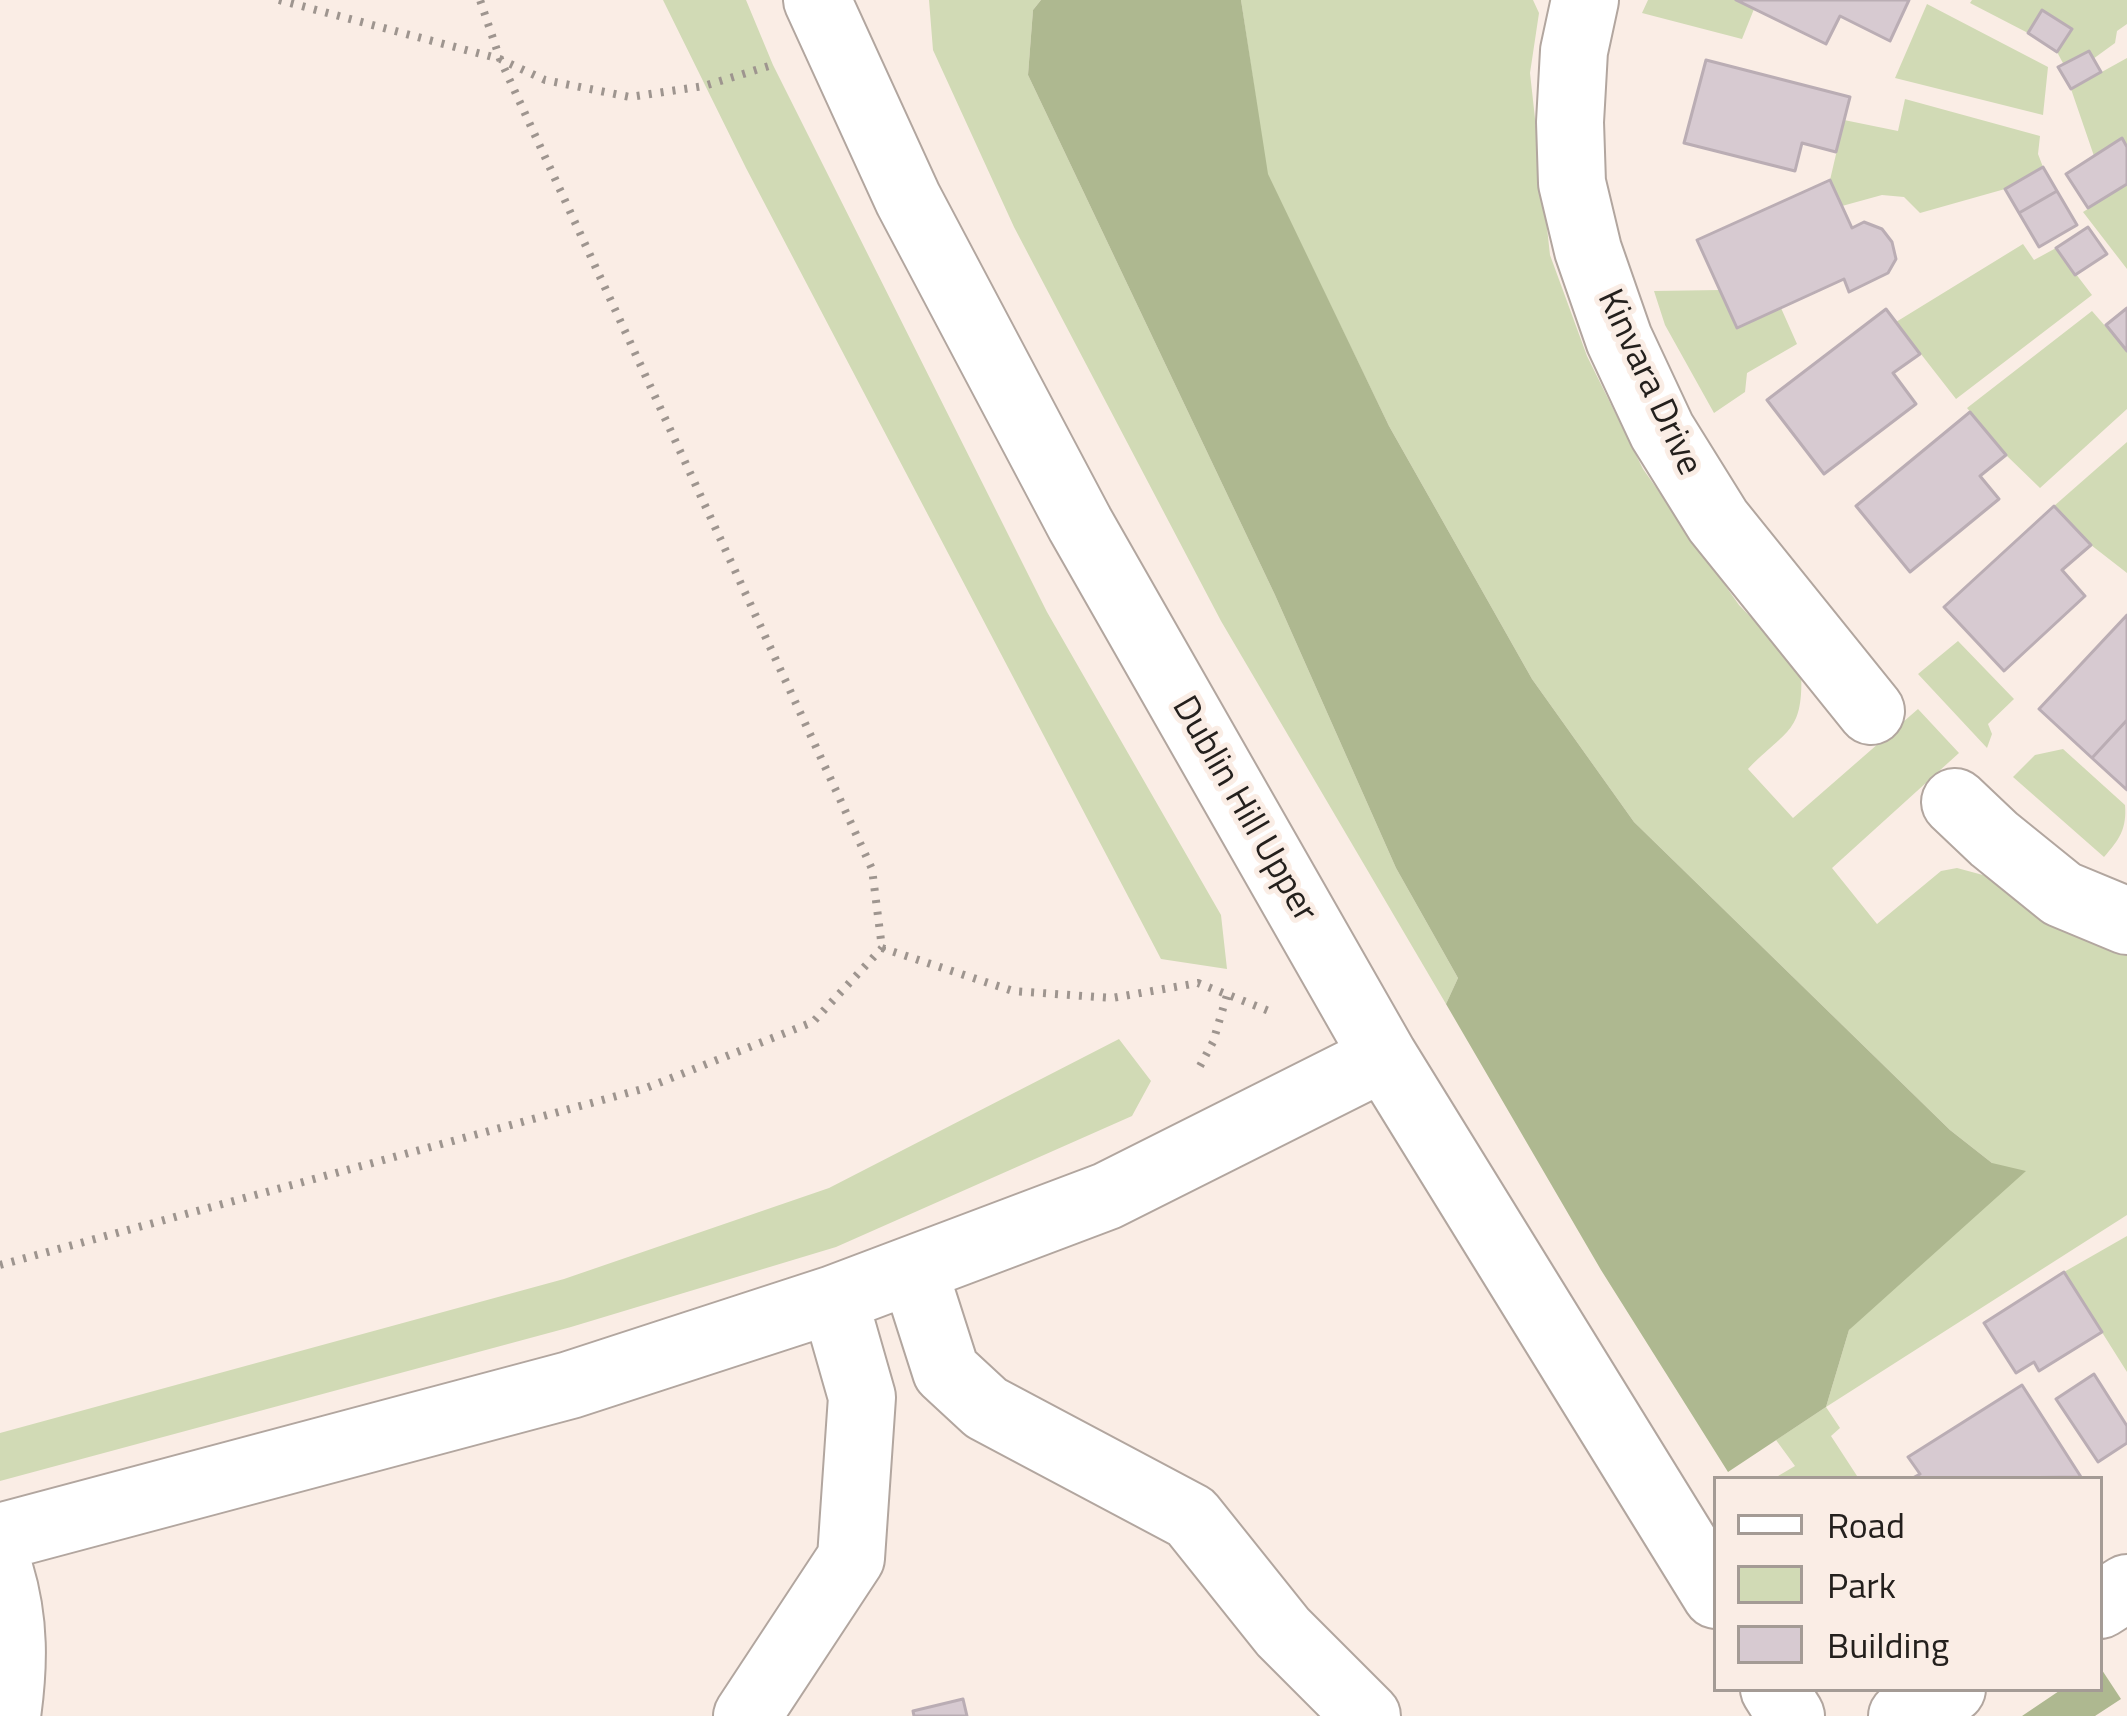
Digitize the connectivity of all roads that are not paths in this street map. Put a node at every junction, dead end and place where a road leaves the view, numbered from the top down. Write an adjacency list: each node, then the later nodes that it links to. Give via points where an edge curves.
1 (817, 0): 6 (street, Dublin Hill Upper, via 908,199 1069,502)
2 (1586, 0): 3 (street, Kinvara Drive, via 1574,51 1571,182 1619,340 1718,521)
3 (1871, 711)
4 (1955, 802): 5 (street, via 2062,894)
5 (2127, 921)
6 (1384, 1057): 7 (street, via 1107,1196); 11 (street, Dublin Hill Upper)
7 (914, 1271): 8 (street); 15 (street, via 946,1371 986,1408 1191,1517 1283,1632)
8 (834, 1299): 9 (street, via 570,1385); 14 (street, via 862,1397 851,1558)
9 (0, 1537)
10 (0, 1572): 12 (street)
11 (1713, 1589)
12 (7, 1681)
13 (1946, 1692): 16 (street)
14 (747, 1716)
15 (1366, 1716)
16 (1902, 1716)

